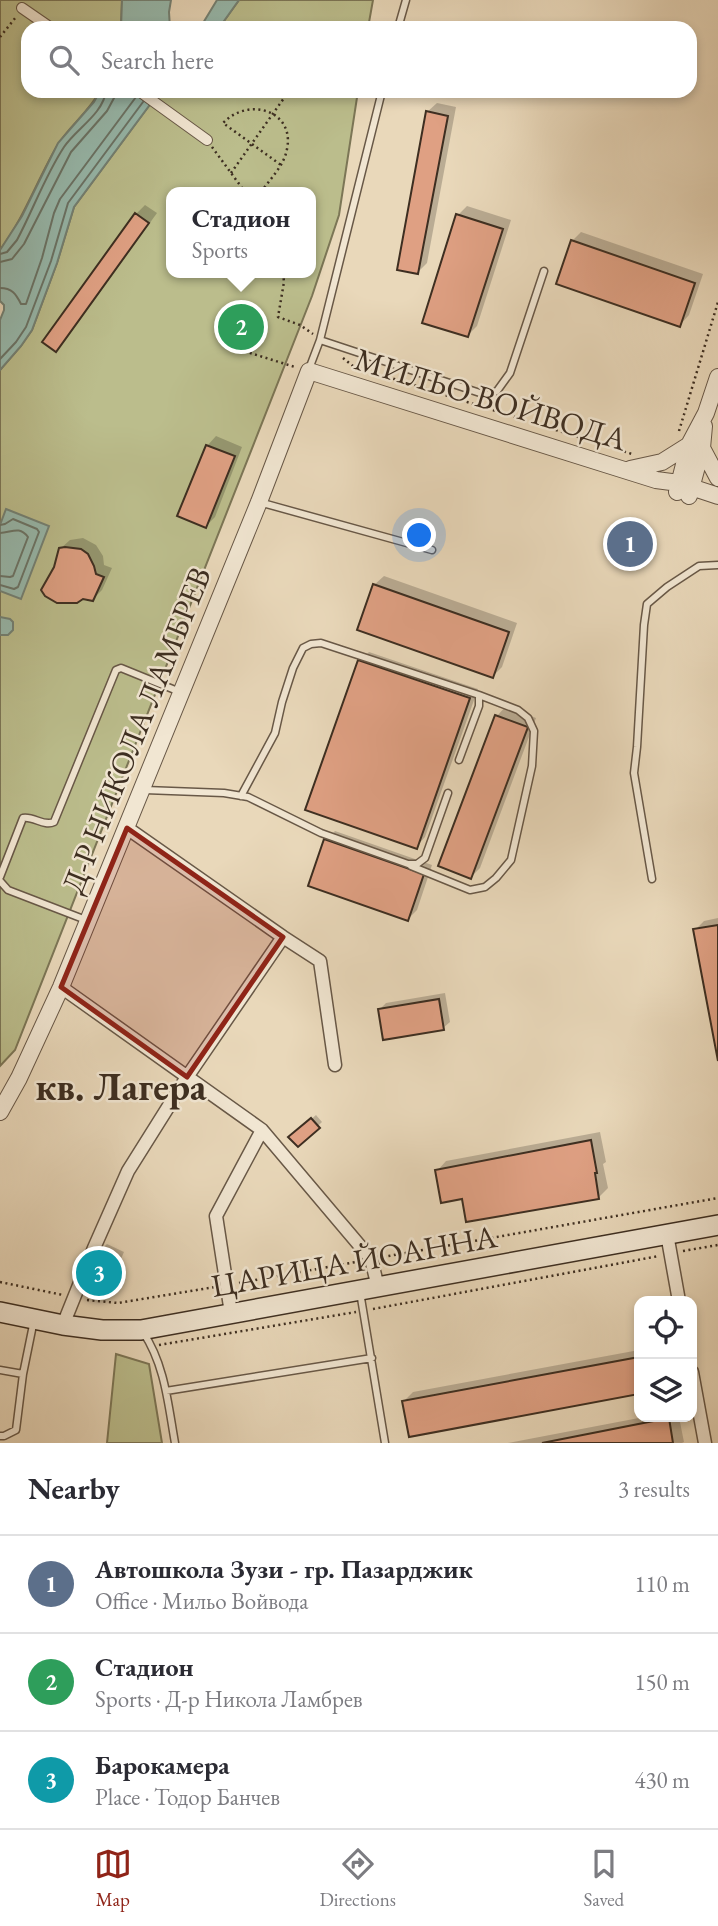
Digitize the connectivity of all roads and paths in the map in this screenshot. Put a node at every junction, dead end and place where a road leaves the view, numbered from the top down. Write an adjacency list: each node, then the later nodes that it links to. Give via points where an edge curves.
1 (406, 0): 4 (lane)
2 (22, 8): 3 (street); 5 (path)
3 (41, 21)
4 (400, 21)
5 (0, 37)
6 (148, 98): 10 (street)
7 (284, 98): 9 (path)
8 (380, 98): 19 (lane)
9 (273, 115): 11 (path); 11 (path, via 249,108 223,123); 12 (path, via 288,138)
10 (207, 141): 13 (path)
11 (252, 144): 12 (path); 13 (path)
12 (281, 165): 15 (path)
13 (231, 173): 14 (path)
14 (241, 187)
15 (265, 187)
16 (544, 271): 19 (lane, via 510,373 497,391 486,394)
17 (284, 278): 19 (path, via 278,317 300,325)
18 (718, 302): 23 (path)
19 (320, 340): 21 (lane); 24 (path, via 353,366)
20 (234, 348): 21 (path)
21 (309, 371): 25 (street, МИЛЬО ВОЙВОДА); 29 (street, Д-Р НИКОЛА ЛАМБРЕВ)
22 (718, 377): 23 (street)
23 (690, 443): 25 (street, via 662,462); 26 (street); 27 (street)
24 (632, 454)
25 (624, 470): 27 (street, МИЛЬО ВОЙВОДА)
26 (718, 478)
27 (684, 490): 28 (street, МИЛЬО ВОЙВОДА); 30 (street, МИЛЬО ВОЙВОДА)
28 (718, 496)
29 (259, 502): 31 (lane); 33 (street, Д-Р НИКОЛА ЛАМБРЕВ)
30 (718, 504)
31 (432, 550)
32 (718, 565): 42 (lane, via 699,566 647,604 634,773)
33 (182, 692): 36 (street, Д-Р НИКОЛА ЛАМБРЕВ); 41 (lane, via 116,670 54,822 23,818)
34 (479, 695): 35 (lane); 38 (lane, via 321,643 310,644 293,668 275,733); 40 (lane, via 518,710 534,731 532,766 511,860 485,887 470,890)
35 (459, 760)
36 (143, 790): 38 (lane); 39 (street, Д-Р НИКОЛА ЛАМБРЕВ)
37 (448, 793): 40 (lane, via 425,858)
38 (241, 796): 40 (lane, via 321,833)
39 (127, 828): 43 (street, Д-Р НИКОЛА ЛАМБРЕВ); 44 (street)
40 (408, 864)
41 (0, 879): 43 (lane, via 8,890)
42 (652, 879)
43 (89, 921): 45 (street, Д-Р НИКОЛА ЛАМБРЕВ)
44 (282, 937): 46 (street, via 320,961); 47 (street)
45 (61, 987): 47 (street); 48 (street, Д-Р НИКОЛА ЛАМБРЕВ)
46 (335, 1065)
47 (187, 1077): 49 (street); 59 (street, via 128,1171)
48 (1, 1109)
49 (262, 1130): 53 (street, via 371,1259); 57 (street, via 216,1216)
50 (718, 1225): 51 (main road, ЦАРИЦА ЙОАННА)
51 (668, 1244): 52 (path); 53 (main road, ЦАРИЦА ЙОАННА); 54 (street); 55 (path)
52 (718, 1245)
53 (369, 1288): 55 (lane); 57 (main road, ЦАРИЦА ЙОАННА)
54 (678, 1296)
55 (363, 1310): 60 (path); 61 (lane)
56 (0, 1312): 58 (main road, ЦАРИЦА ЙОАННА)
57 (231, 1313): 60 (main road, ЦАРИЦА ЙОАННА)
58 (34, 1320): 59 (main road, ЦАРИЦА ЙОАННА); 63 (lane)
59 (63, 1325): 60 (main road, ЦАРИЦА ЙОАННА)
60 (147, 1338): 64 (lane)
61 (372, 1358): 64 (lane); 68 (lane)
62 (0, 1370): 63 (lane)
63 (23, 1374): 66 (lane, via 16,1430)
64 (166, 1391): 67 (lane)
65 (697, 1399): 69 (street)
66 (0, 1436)
67 (175, 1443)
68 (385, 1443)
69 (705, 1443)

